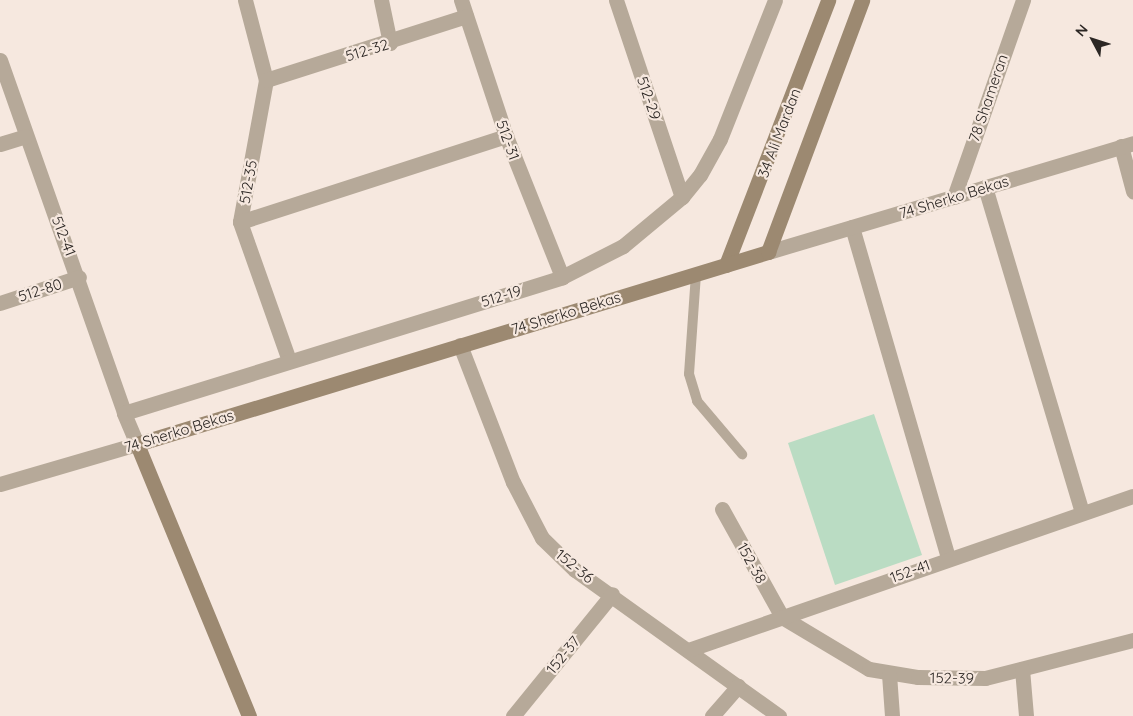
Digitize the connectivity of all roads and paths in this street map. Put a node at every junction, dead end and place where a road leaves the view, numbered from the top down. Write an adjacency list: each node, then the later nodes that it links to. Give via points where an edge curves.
1 (245, 0): 12 (street, 512-35)
2 (380, 0): 10 (street)
3 (461, 0): 9 (street, 512-31)
4 (616, 0): 19 (street, 512-29)
5 (776, 0): 19 (street, 512-19, via 720,138)
6 (828, 0): 24 (main road, 34 Ali Mardan)
7 (862, 0): 23 (main road, 34 Ali Mardan)
8 (1022, 0): 20 (street, 78 Shameran)
9 (466, 16): 10 (street, 512-32); 14 (street, 512-31)
10 (390, 43): 12 (street, 512-32)
11 (0, 60): 13 (street, 512-41)
12 (266, 80): 21 (street, 512-35)
13 (26, 136): 15 (street); 26 (street, 512-41)
14 (506, 136): 21 (street); 27 (street, 512-31)
15 (0, 144)
16 (1127, 145): 17 (street, 74 Sherko Bekas); 18 (street)
17 (985, 187): 20 (street, 74 Sherko Bekas); 37 (street)
18 (1133, 190)
19 (682, 197): 27 (street, 512-19, via 623,246)
20 (954, 197): 22 (street, 74 Sherko Bekas)
21 (240, 222): 30 (street, 512-35)
22 (852, 227): 23 (street, 74 Sherko Bekas); 38 (street)
23 (768, 252): 24 (main road, 74 Sherko Bekas)
24 (726, 265): 25 (main road, 74 Sherko Bekas)
25 (696, 274): 29 (main road, 74 Sherko Bekas); 33 (lane, via 689,374 697,401)
26 (79, 277): 28 (street, 512-80); 31 (street, 512-41)
27 (562, 277): 30 (street, 512-19)
28 (0, 303)
29 (460, 345): 32 (main road, 74 Sherko Bekas); 39 (street, 152-36, via 513,482 542,538 575,570)
30 (289, 360): 31 (street, 512-19)
31 (124, 413): 32 (street)
32 (137, 444): 34 (street, 74 Sherko Bekas); 46 (main road)
33 (742, 454)
34 (0, 484)
35 (1133, 496): 37 (street, 152-41)
36 (722, 509): 40 (street, 152-38)
37 (1082, 513): 38 (street, 152-41)
38 (948, 558): 40 (street, 152-41)
39 (612, 594): 42 (street, 152-36); 47 (street, 152-37)
40 (782, 617): 42 (street, 152-41); 44 (street, 152-39, via 854,661)
41 (1133, 640): 43 (street, 152-39)
42 (688, 650): 45 (street, 152-36)
43 (1022, 669): 44 (street, 152-39, via 985,678); 51 (street)
44 (889, 674): 50 (street)
45 (738, 686): 48 (street); 49 (street, 152-36)
46 (248, 716)
47 (514, 716)
48 (712, 716)
49 (779, 716)
50 (892, 716)
51 (1026, 716)

